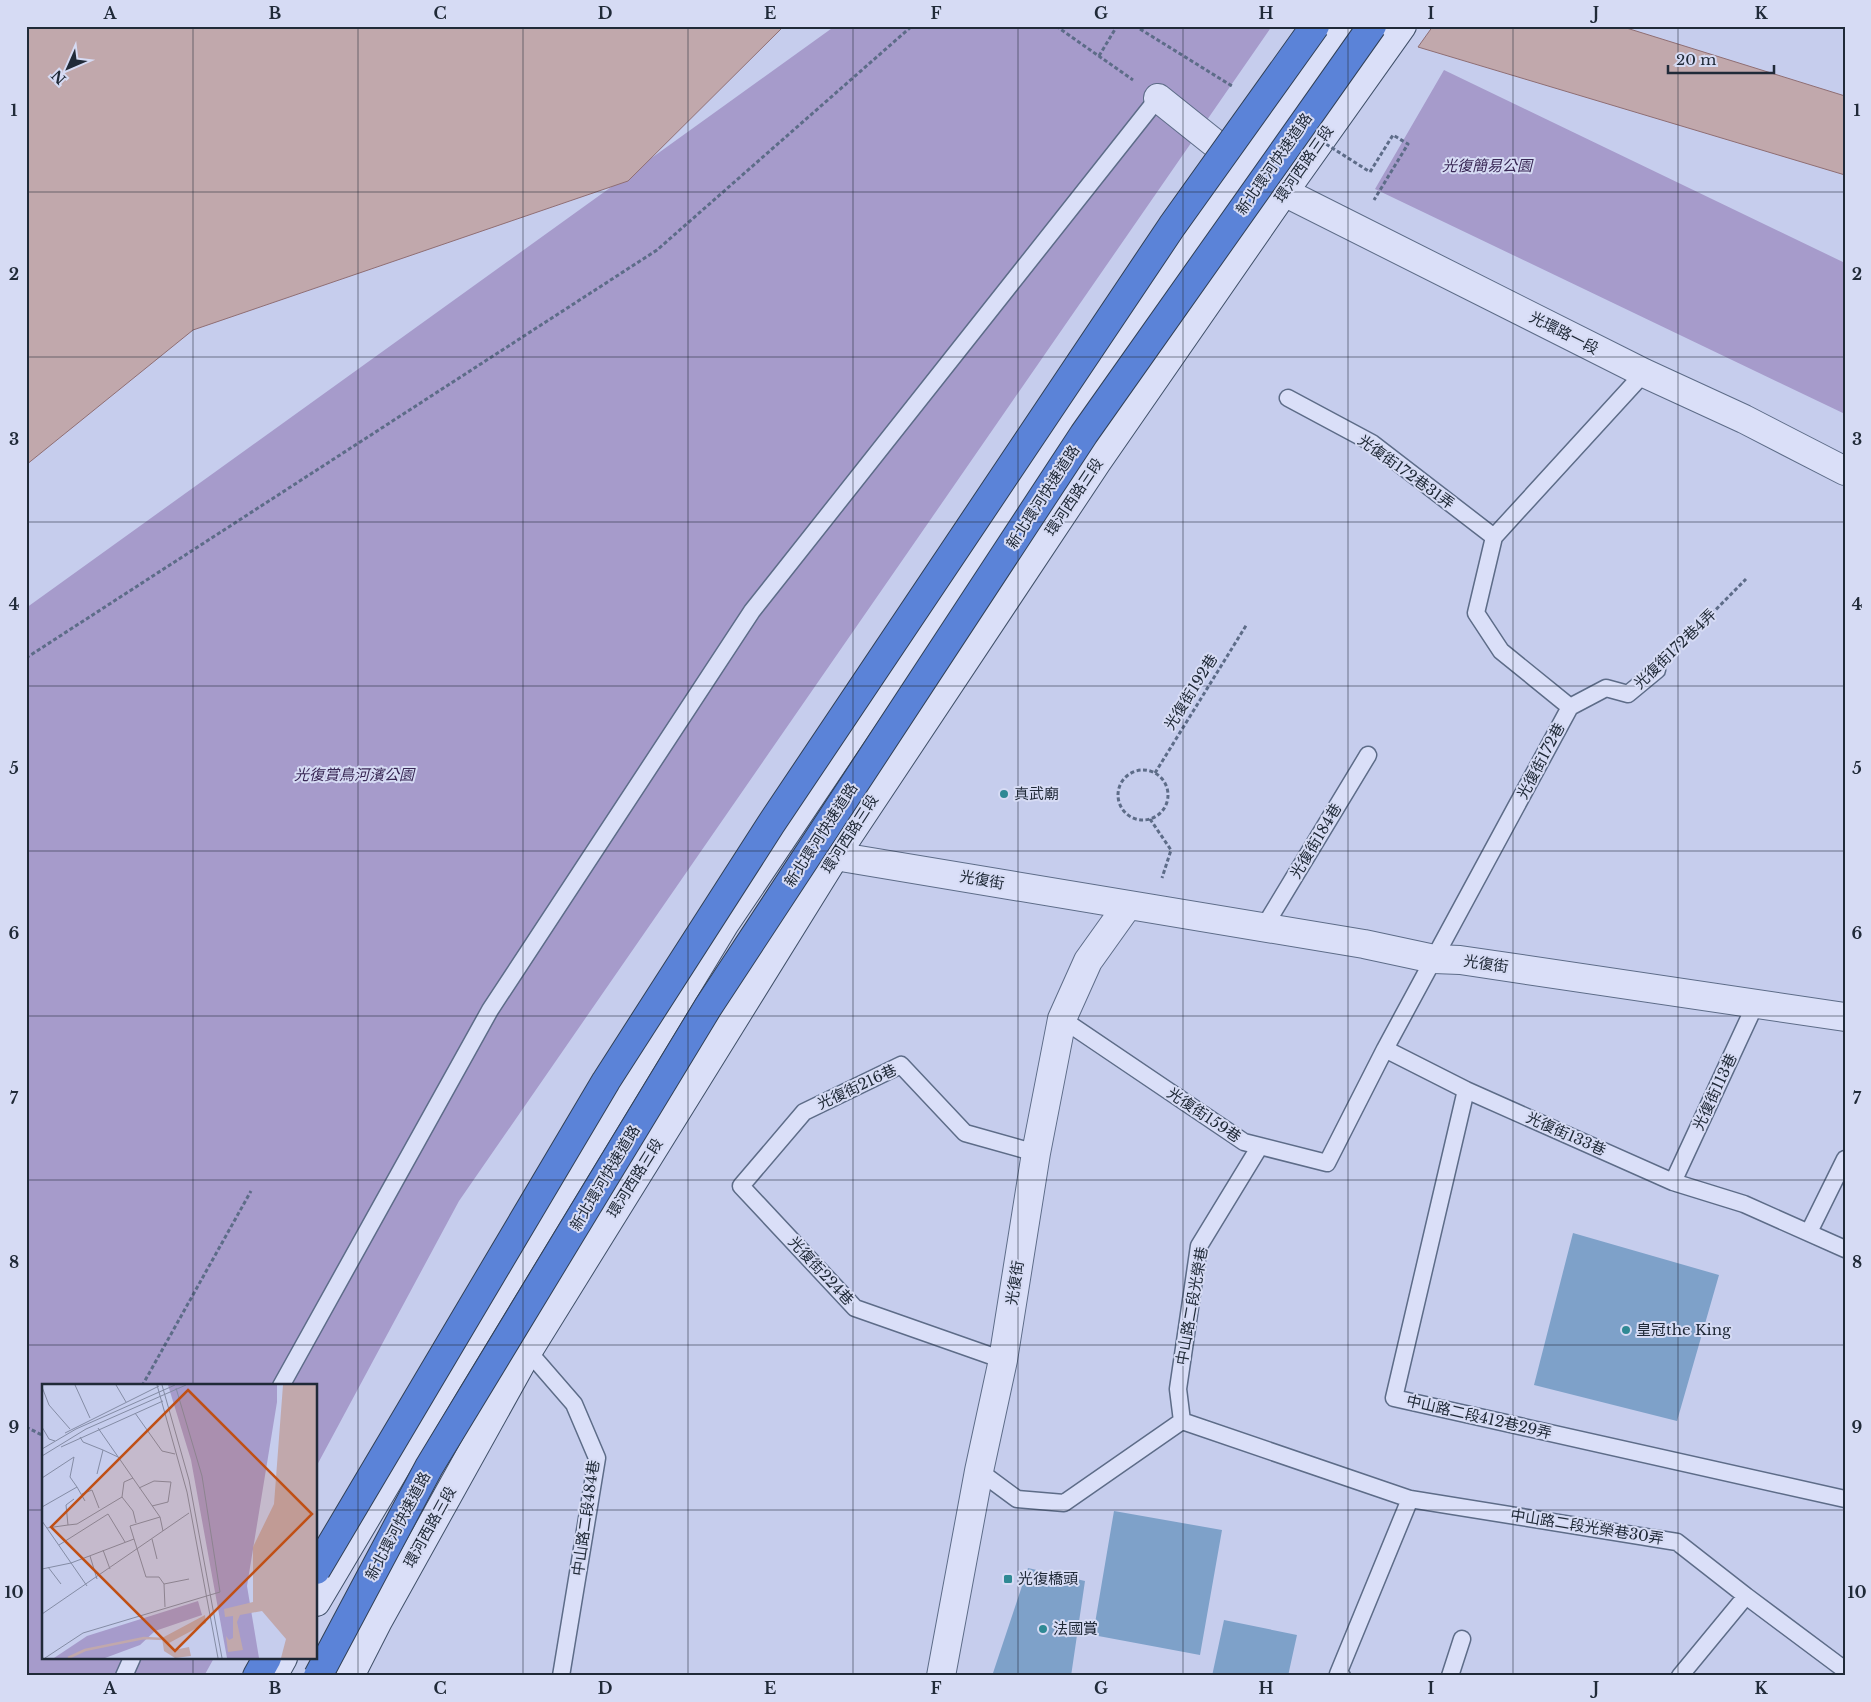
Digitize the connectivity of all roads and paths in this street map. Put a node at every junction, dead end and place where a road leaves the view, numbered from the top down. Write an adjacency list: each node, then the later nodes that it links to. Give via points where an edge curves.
1 (912, 26): 20 (path, via 657,250)
2 (1056, 26): 8 (path)
3 (1118, 26): 8 (path)
4 (1315, 26): 53 (highway, bridge, via 1172,226 771,824 606,1081)
5 (1339, 26): 10 (main road)
6 (1402, 26): 7 (main road, 環河西路三段)
7 (1379, 38): 13 (main road, 環河西路三段); 64 (highway, 新北環河快速道路, bridge, via 1084,434 708,1007 429,1467)
8 (1099, 56): 9 (path)
9 (1158, 98): 10 (main road, 光環路一段); 46 (lane, via 752,611 490,1010)
10 (1242, 166): 13 (main road, 光環路一段); 55 (main road, via 1012,497 724,925)
11 (1370, 172): 12 (path, via 1393,135 1408,144)
12 (1386, 181)
13 (1284, 192): 14 (main road, 光環路一段); 26 (main road, 環河西路三段, via 1097,462)
14 (1644, 373): 16 (main road, 光環路一段); 17 (lane, 光復街172巷)
15 (1288, 398): 17 (lane, 光復街172巷31弄, via 1372,443)
16 (1845, 471)
17 (1494, 537): 22 (lane, 光復街172巷, via 1476,613 1501,651)
18 (1746, 579): 21 (path, 光復街172巷4弄)
19 (1247, 624): 24 (path, 光復街192巷)
20 (26, 658)
21 (1657, 670): 22 (lane, 光復街172巷4弄, via 1628,694 1606,688)
22 (1570, 707): 29 (lane, 光復街172巷)
23 (1368, 755): 28 (lane, 光復街184巷)
24 (1155, 773): 25 (path, via 1166,785 1167,802 1158,816); 25 (path, via 1147,770 1131,773 1118,792 1127,814 1142,820)
25 (1150, 819): 27 (path, via 1171,850)
26 (835, 856): 27 (main road, 光復街); 43 (main road, 環河西路三段)
27 (1140, 907): 28 (main road, 光復街); 32 (main road, 光復街, via 1088,960)
28 (1264, 927): 29 (main road, 光復街)
29 (1434, 959): 30 (main road, 光復街, via 1460,960); 33 (lane)
30 (1756, 1003): 31 (main road, 光復街); 38 (lane, 光復街113巷)
31 (1845, 1017)
32 (1062, 1019): 35 (lane, 光復街159巷, via 1244,1142); 36 (main road, 光復街)
33 (1385, 1049): 34 (lane, 光復街133巷); 35 (lane, 光復街159巷, via 1327,1163)
34 (1466, 1090): 38 (lane, 光復街133巷); 52 (lane, 中山路二段412巷29弄, via 1394,1398)
35 (1260, 1146): 47 (lane, 中山路二段光榮巷, via 1199,1246 1178,1389)
36 (1036, 1153): 39 (lane, 光復街216巷, via 965,1133 900,1065 804,1112); 44 (main road, 光復街)
37 (1845, 1159): 41 (lane)
38 (1673, 1182): 41 (lane, 光復街133巷, via 1744,1204)
39 (741, 1186): 44 (lane, 光復街224巷, via 855,1308)
40 (251, 1191): 45 (path)
41 (1809, 1232): 42 (lane, 光復街133巷)
42 (1845, 1249)
43 (528, 1351): 65 (main road, 環河西路三段); 66 (lane, 中山路二段484巷, via 574,1404 597,1458)
44 (1003, 1360): 50 (main road, 光復街)
45 (143, 1384)
46 (282, 1384)
47 (1182, 1421): 50 (lane, via 1064,1503 1017,1499); 51 (lane, 中山路二段光榮巷30弄)
48 (26, 1427): 49 (path)
49 (42, 1435)
50 (979, 1471): 67 (main road, 光復街)
51 (1410, 1499): 54 (lane, 中山路二段光榮巷30弄, via 1677,1542); 68 (lane, via 1338,1674)
52 (1845, 1499)
53 (318, 1567)
54 (1746, 1596): 60 (lane, 中山路二段光榮巷30弄); 70 (lane)
55 (318, 1599)
56 (1462, 1639): 69 (lane)
57 (131, 1660): 61 (lane)
58 (266, 1660): 62 (highway)
59 (282, 1660): 63 (main road)
60 (1845, 1670)
61 (124, 1676)
62 (257, 1676)
63 (273, 1676)
64 (318, 1676)
65 (350, 1676)
66 (561, 1676)
67 (941, 1676)
68 (1342, 1676)
69 (1450, 1676)
70 (1680, 1676)

